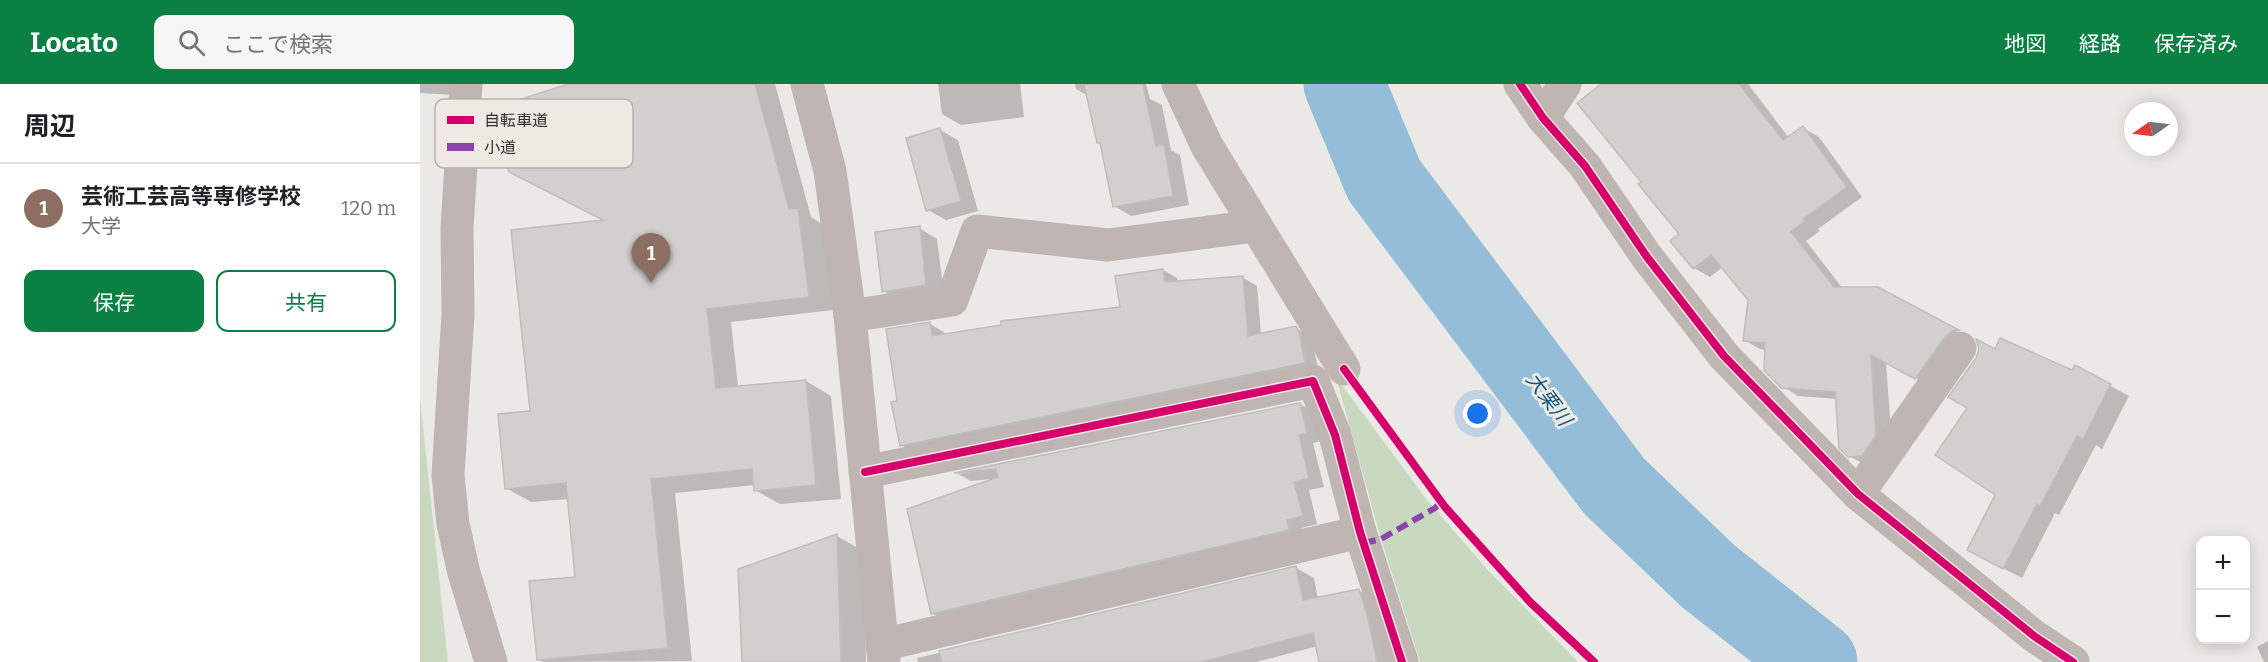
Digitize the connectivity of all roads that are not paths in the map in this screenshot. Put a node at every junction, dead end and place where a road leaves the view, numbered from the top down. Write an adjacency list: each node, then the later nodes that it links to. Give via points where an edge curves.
1 (466, 84): 6 (street)
2 (807, 84): 10 (street, via 830,171)
3 (1178, 84): 9 (street, via 1207,146)
4 (1520, 84): 7 (street)
5 (1565, 84): 7 (street)
6 (465, 99)
7 (1543, 118): 14 (street, via 1585,166 1647,257 1724,356)
8 (461, 168): 17 (street, via 458,314 448,475 464,573)
9 (1255, 226): 10 (street, via 1108,245 977,231 952,300); 12 (street)
10 (850, 316): 13 (street)
11 (1960, 348): 14 (street)
12 (1344, 369)
13 (866, 472): 15 (street, via 1314,381 1335,435); 16 (street)
14 (1858, 494): 19 (street, via 2034,636)
15 (1360, 532): 16 (street); 18 (street)
16 (883, 654)
17 (491, 662)
18 (1402, 662)
19 (2073, 662)

